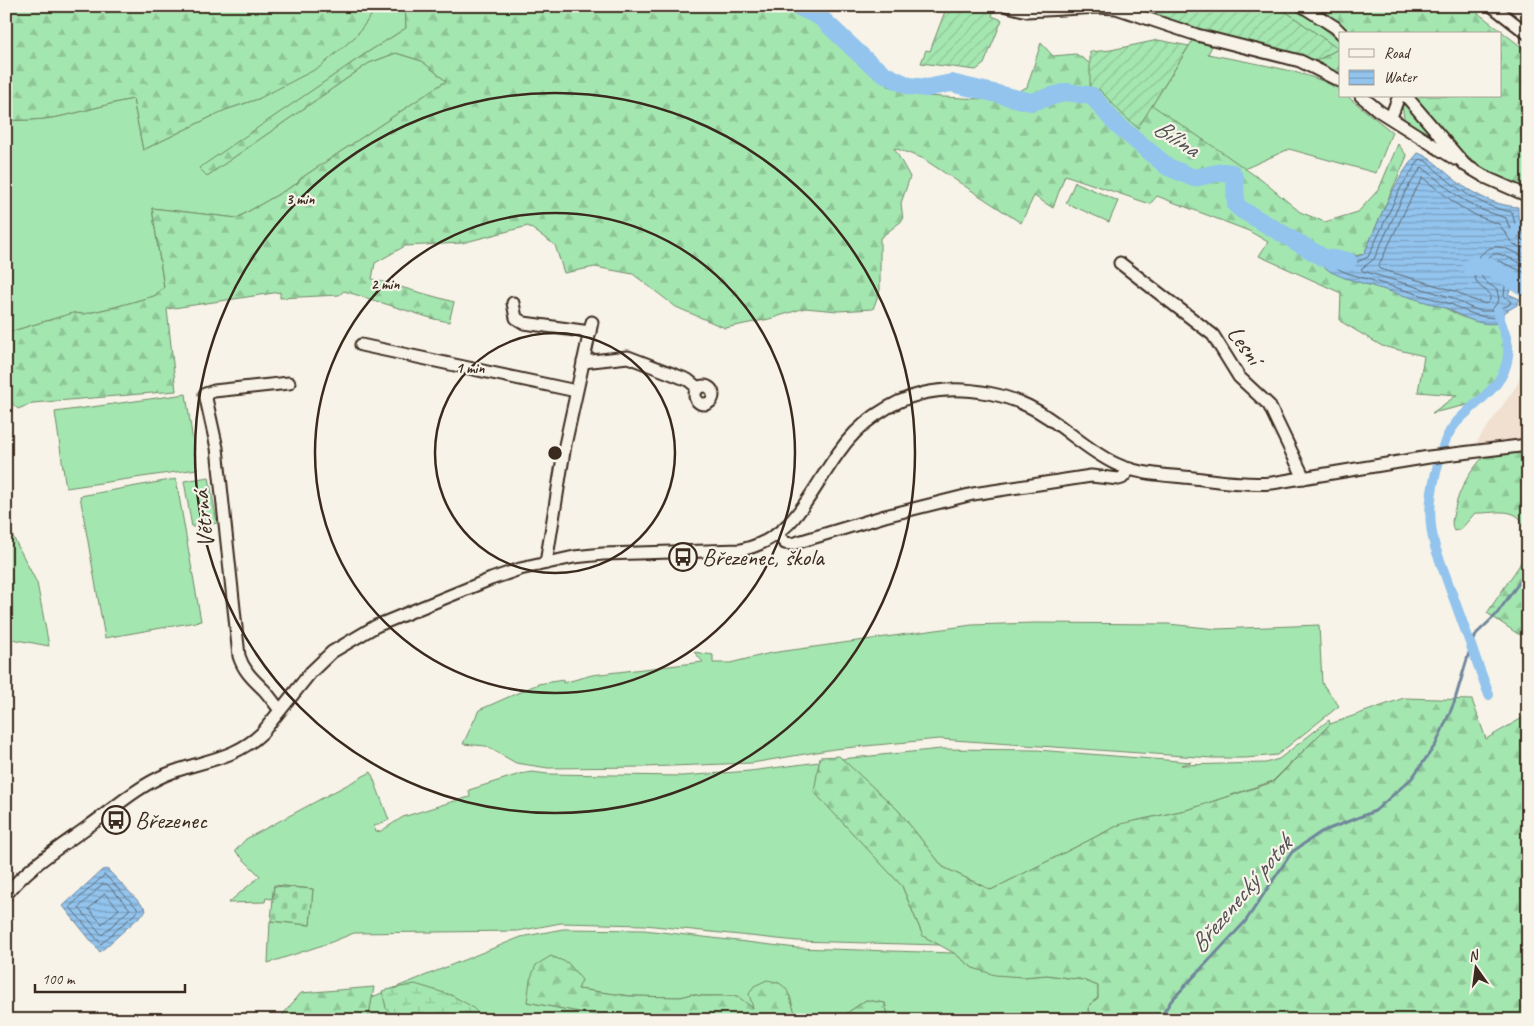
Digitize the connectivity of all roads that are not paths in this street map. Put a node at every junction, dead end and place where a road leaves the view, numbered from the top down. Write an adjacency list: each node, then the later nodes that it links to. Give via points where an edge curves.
1 (1008, 6): 6 (street, via 1027,11 1116,8 1197,34 1300,61)
2 (1302, 6): 4 (street)
3 (1492, 6): 5 (street)
4 (1340, 32)
5 (1528, 34)
6 (1339, 80)
7 (1363, 98): 10 (street)
8 (1398, 98): 10 (street)
9 (1408, 98): 11 (street)
10 (1391, 117): 11 (street)
11 (1465, 165): 12 (street)
12 (1528, 196)
13 (1120, 263): 22 (street, Lesní, via 1213,335 1239,377 1269,405)
14 (513, 303): 16 (street, via 516,318 524,323 591,327)
15 (361, 345): 19 (street)
16 (583, 362): 18 (street, via 628,357 688,380); 19 (street)
17 (289, 383): 25 (street, Větrná, via 205,394 217,448 242,665)
18 (698, 388)
19 (576, 390): 24 (street)
20 (1528, 445): 22 (street, via 1429,457)
21 (1130, 469): 22 (street, via 1247,484); 23 (street, via 1119,480 1091,476 973,494 885,516 796,544 785,543); 23 (street, via 1096,453 1046,416 1017,402 972,392 945,390 924,393 891,405 860,428 840,450 792,522)
22 (1304, 478)
23 (778, 535): 24 (street, via 760,545 741,550 603,554)
24 (546, 563): 25 (street, via 491,579 376,626 332,652)
25 (280, 710): 26 (street, via 262,733 242,750 147,784 40,862)
26 (6, 895)

